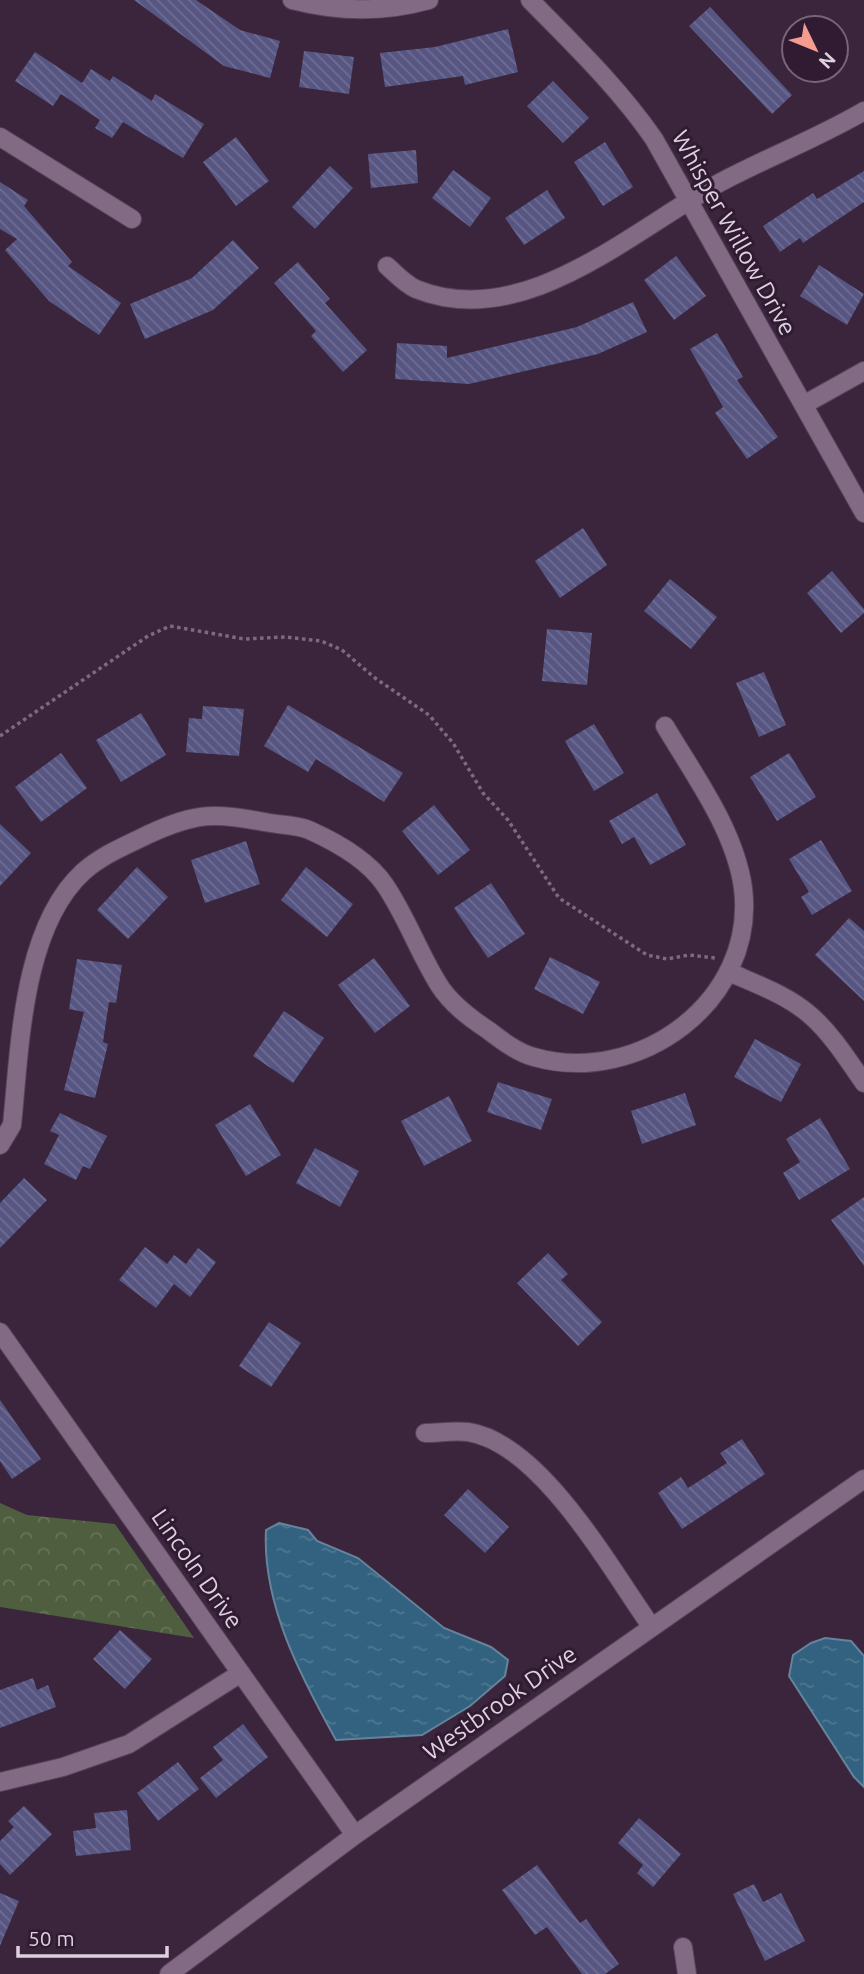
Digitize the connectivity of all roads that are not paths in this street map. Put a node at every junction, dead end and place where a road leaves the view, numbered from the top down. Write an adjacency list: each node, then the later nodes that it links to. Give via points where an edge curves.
1 (292, 0): 2 (street, via 364,10)
2 (429, 0)
3 (530, 0): 6 (street, Whisper Willow Drive, via 628,102)
4 (864, 111): 6 (street)
5 (0, 136): 7 (street)
6 (689, 201): 8 (street, via 587,265 513,292 488,297 436,295 413,288); 10 (street, Whisper Willow Drive)
7 (132, 219)
8 (387, 266)
9 (864, 371): 10 (street)
10 (805, 404): 11 (street, Whisper Willow Drive)
11 (864, 513)
12 (666, 726): 13 (street, via 718,817 743,889)
13 (731, 968): 14 (street, via 810,1015); 15 (street, via 709,1003 670,1038 633,1055 601,1062 533,1057 465,1014 440,986 383,882 353,854 307,829 216,814 180,819 109,853 82,873 45,929 32,968 12,1125)
14 (864, 1083)
15 (0, 1145)
16 (0, 1332): 20 (street, Lincoln Drive)
17 (425, 1433): 19 (street, via 467,1432 491,1439 520,1458 574,1514)
18 (864, 1479): 19 (street, Westbrook Drive)
19 (651, 1626): 22 (street, Westbrook Drive)
20 (241, 1673): 21 (street, via 129,1744 51,1771); 22 (street, Lincoln Drive)
21 (0, 1782)
22 (355, 1835): 24 (street, Westbrook Drive)
23 (683, 1947): 25 (street)
24 (169, 1974)
25 (687, 1974)

